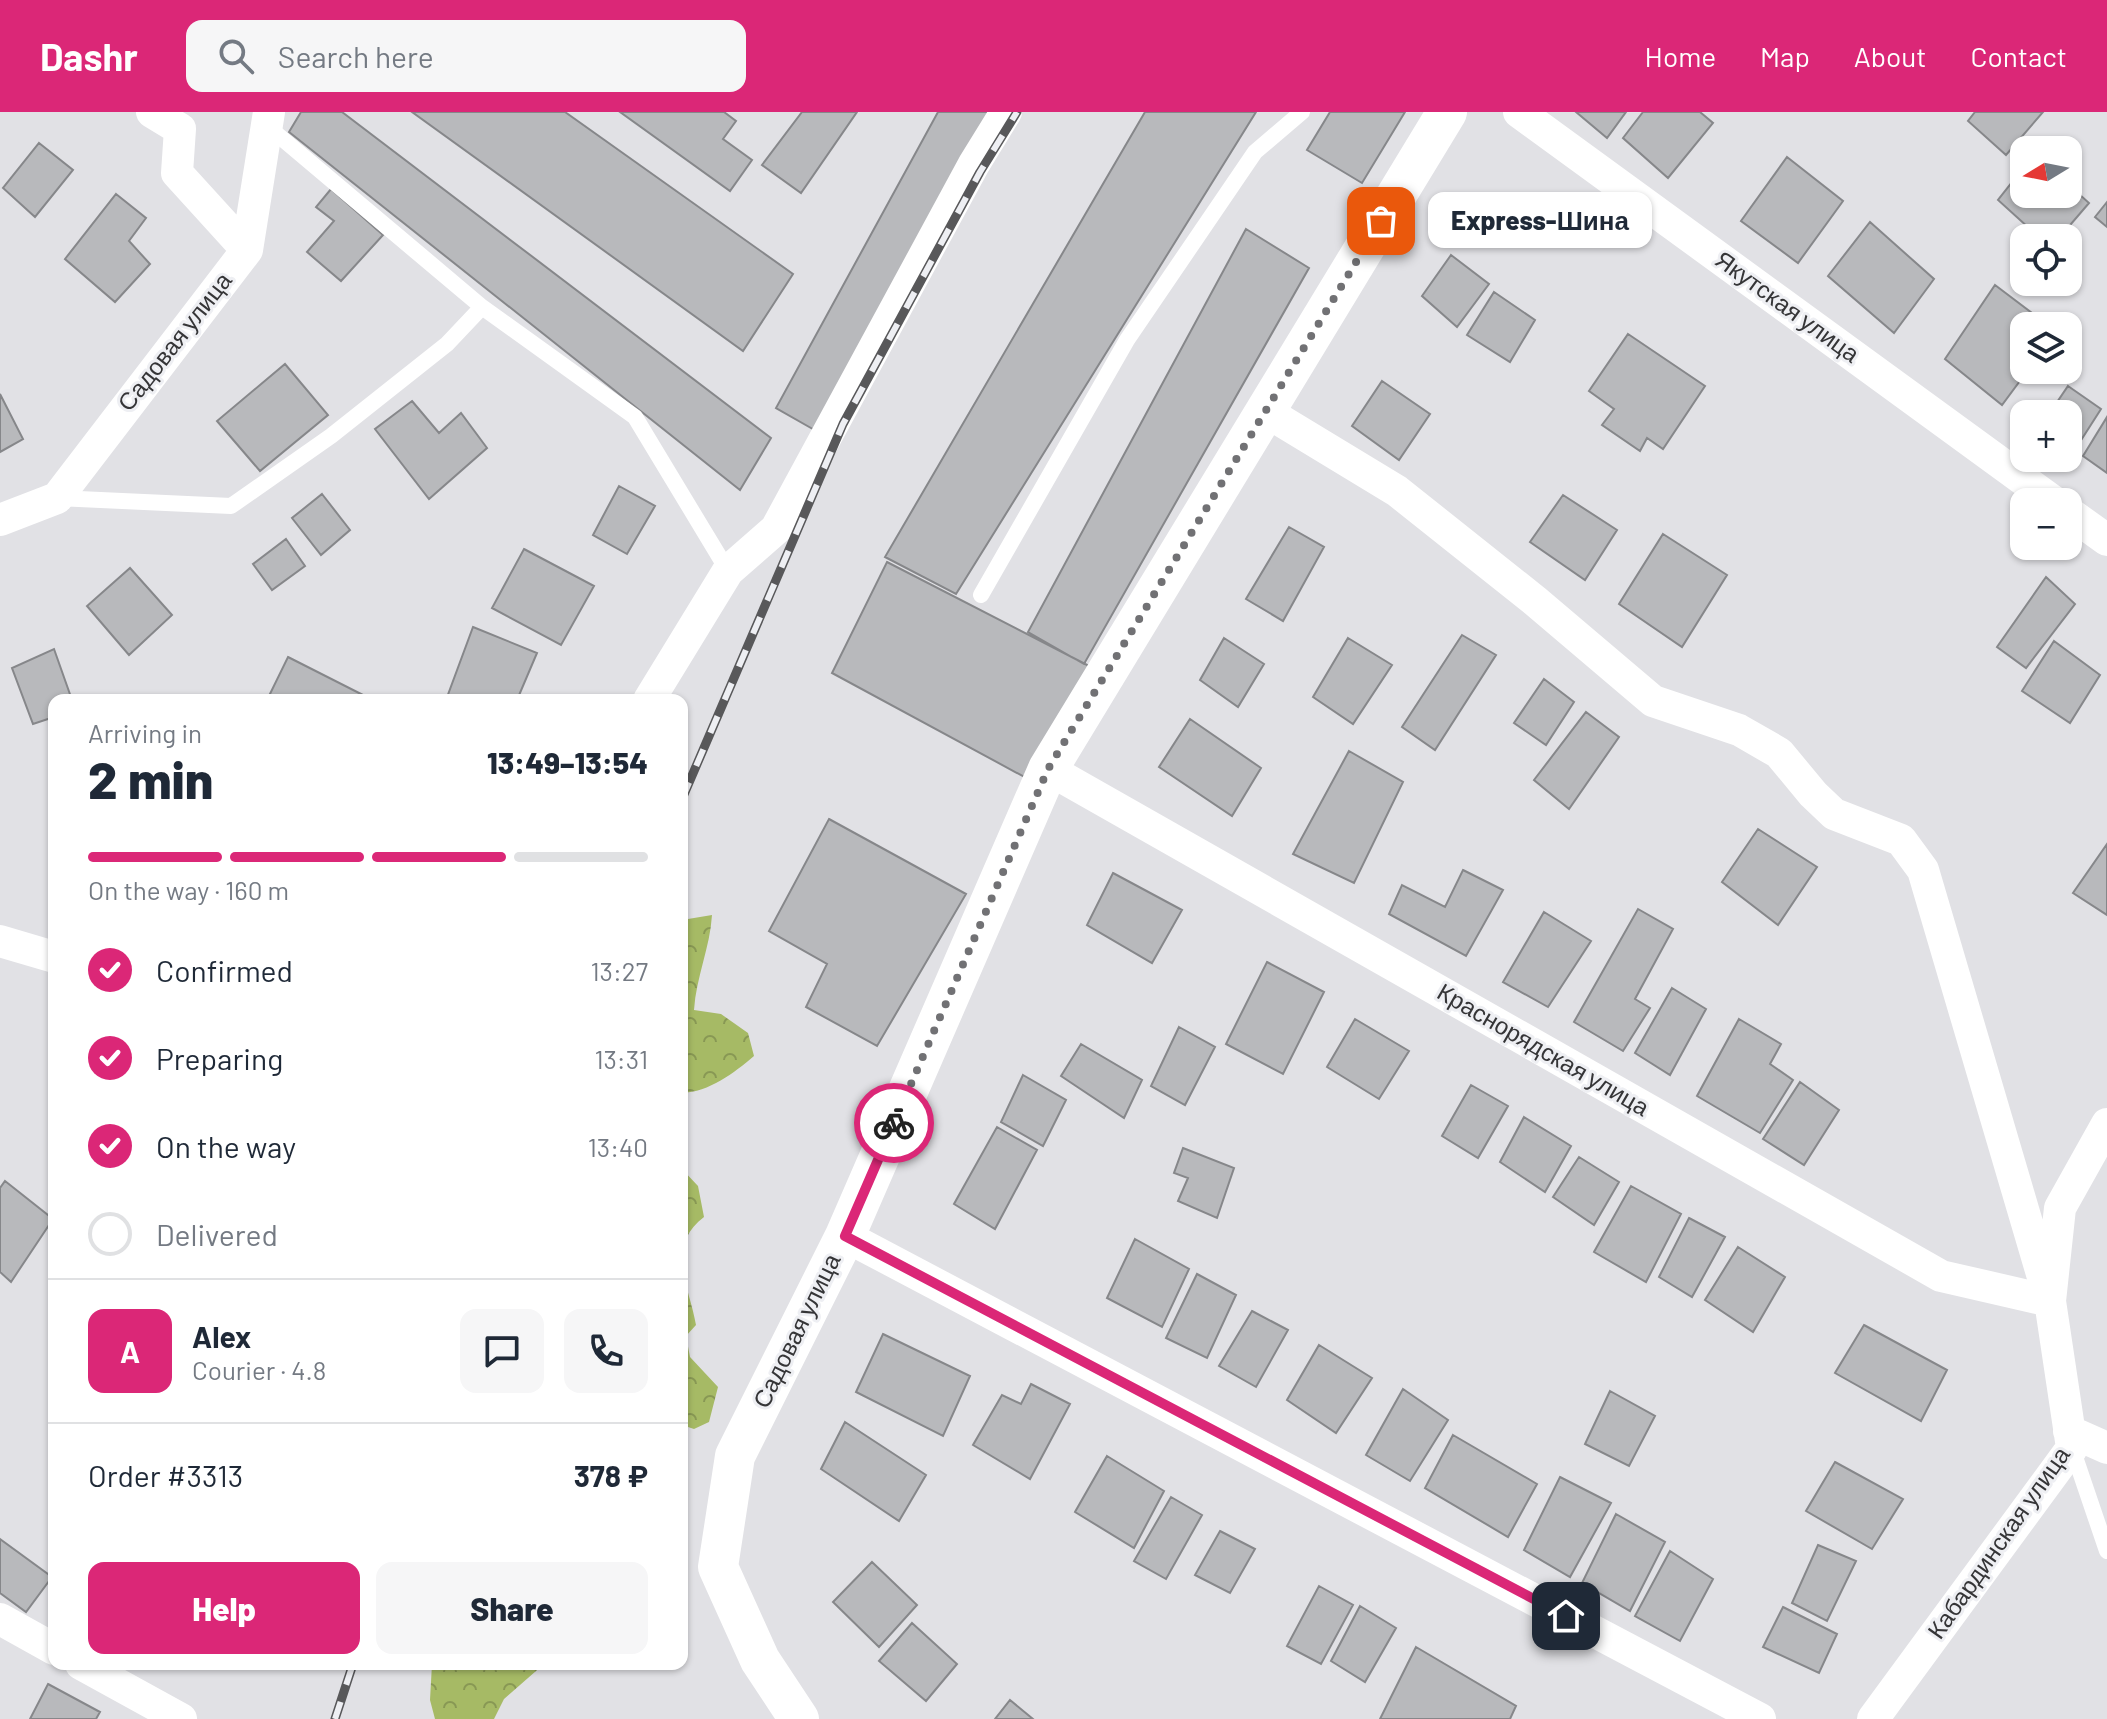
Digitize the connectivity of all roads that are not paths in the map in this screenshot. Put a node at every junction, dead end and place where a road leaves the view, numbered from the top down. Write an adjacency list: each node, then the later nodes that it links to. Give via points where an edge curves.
1 (152, 112): 7 (street, via 180,129 177,173)
2 (1006, 112): 15 (street, via 776,529)
3 (1302, 112): 16 (lane, via 1255,152 1127,340)
4 (1447, 112): 9 (street, Садовая улица)
5 (1519, 112): 10 (street, Якутская улица)
6 (268, 118): 7 (street, Садовая улица); 8 (lane)
7 (247, 250): 11 (street, Садовая улица)
8 (482, 307): 11 (lane, via 447,344 331,436 231,506); 15 (lane, via 635,417)
9 (1265, 411): 18 (street, Садовая улица); 23 (street, via 1397,491 1653,701 1739,730 1779,753 1834,814 1901,840 1923,870)
10 (2035, 488)
11 (57, 498): 12 (street)
12 (0, 520)
13 (2082, 522): 14 (street)
14 (2107, 540)
15 (728, 571): 17 (street)
16 (981, 595)
17 (653, 694)
18 (1048, 769): 22 (street, Садовая улица); 23 (street, Краснорядская улица, via 1941,1276)
19 (0, 941): 20 (street)
20 (48, 955)
21 (2107, 1124): 23 (street, Кабардинская улица, via 2060,1208)
22 (845, 1236): 31 (street, Садовая улица, via 735,1456 718,1567 760,1660); 32 (street)
23 (2050, 1301): 24 (street, Кабардинская улица)
24 (2071, 1440): 25 (street); 26 (lane); 33 (street, Кабардинская улица)
25 (2107, 1448)
26 (2107, 1551)
27 (0, 1619): 28 (street)
28 (48, 1646)
29 (92, 1670): 30 (street)
30 (181, 1719)
31 (799, 1719)
32 (1760, 1719)
33 (1873, 1719)

